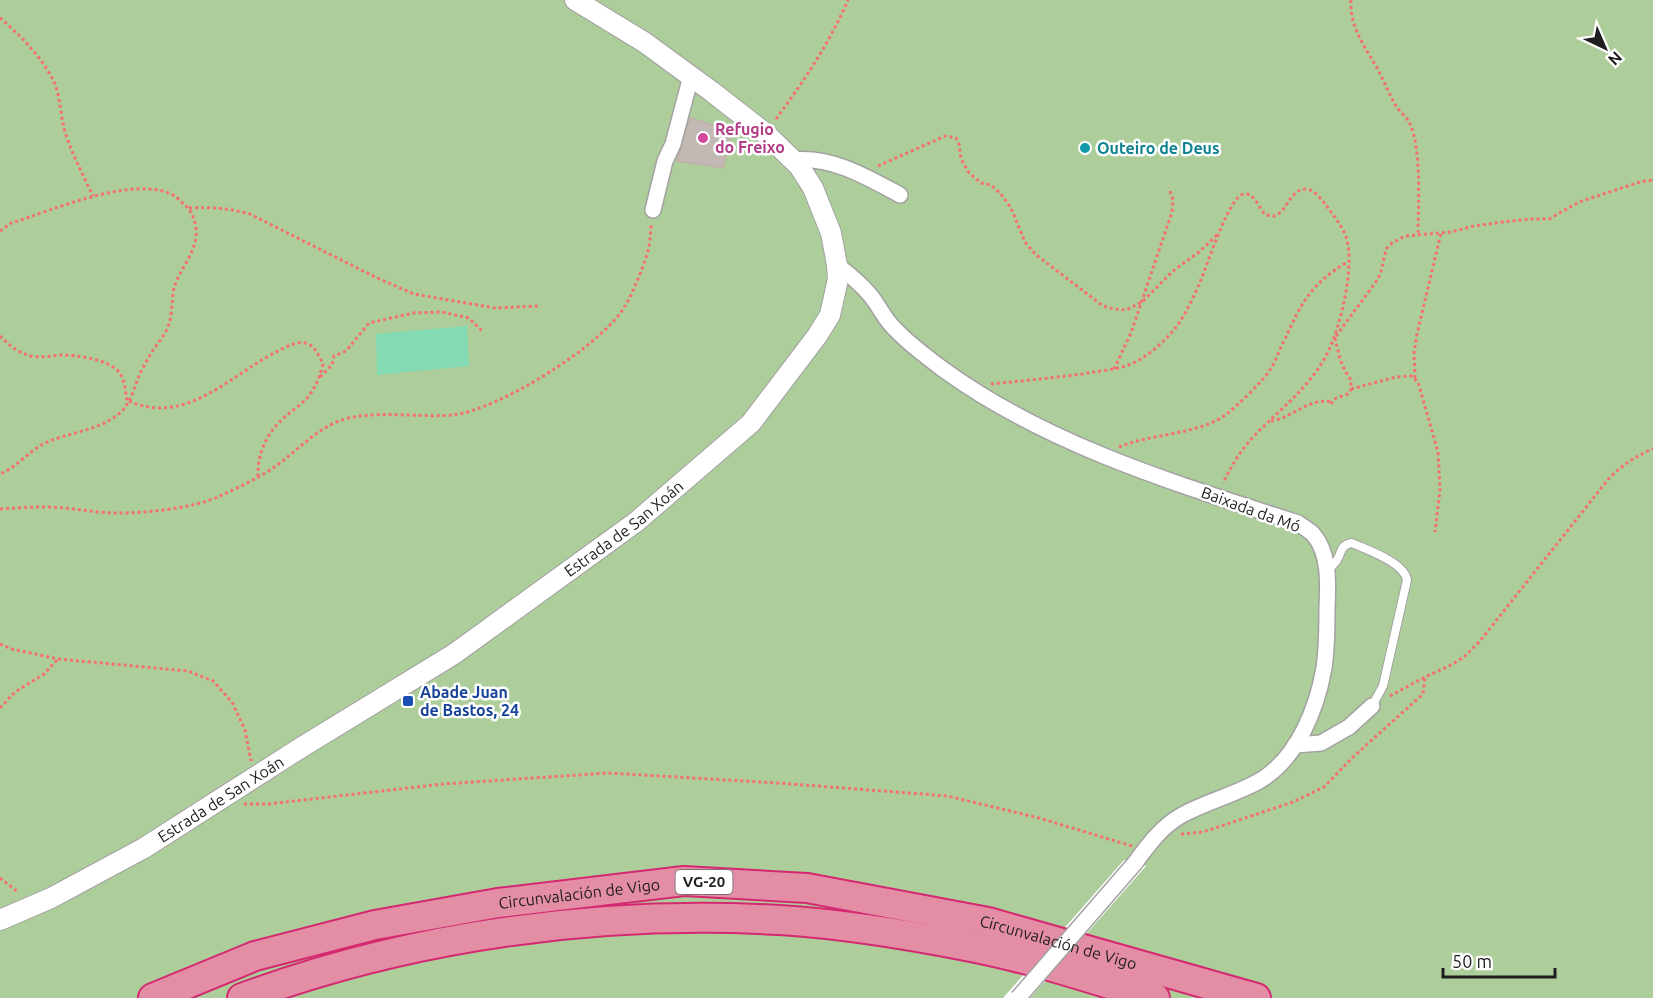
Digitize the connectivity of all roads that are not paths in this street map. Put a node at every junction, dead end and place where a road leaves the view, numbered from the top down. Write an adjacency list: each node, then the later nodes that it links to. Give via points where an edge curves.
1 (575, 0): 2 (street, Estrada de San Xoán)
2 (691, 76): 3 (street, Estrada de San Xoán, via 765,132); 5 (street)
3 (793, 160): 4 (street, via 825,161); 6 (street, Estrada de San Xoán, via 813,188 831,233)
4 (900, 195)
5 (653, 210)
6 (837, 265): 7 (street, Baixada da Mó, via 870,294 894,328 976,392 1105,456 1298,523 1320,543); 10 (street, Estrada de San Xoán, via 830,315 801,360 751,423 636,522 454,654 144,848)
7 (1326, 573): 8 (lane, via 1344,545 1352,543 1390,561 1407,575 1383,686); 9 (street, Baixada da Mó, via 1324,666 1318,696)
8 (1372, 706): 9 (street, via 1349,727 1322,743)
9 (1295, 745): 13 (street, Baixada da Mó, bridge, via 1278,768 1260,780 1181,815 1159,832)
10 (0, 920)
11 (153, 998): 15 (highway, Circunvalación de Vigo / VG-20, via 255,956 375,925 498,903 684,881 807,888 988,922)
12 (242, 998): 14 (highway, Circunvalación de Vigo / VG-20, via 359,961 497,933 578,923 708,918 782,920 922,937 1023,958)
13 (1018, 998)
14 (1155, 998)
15 (1256, 998)

